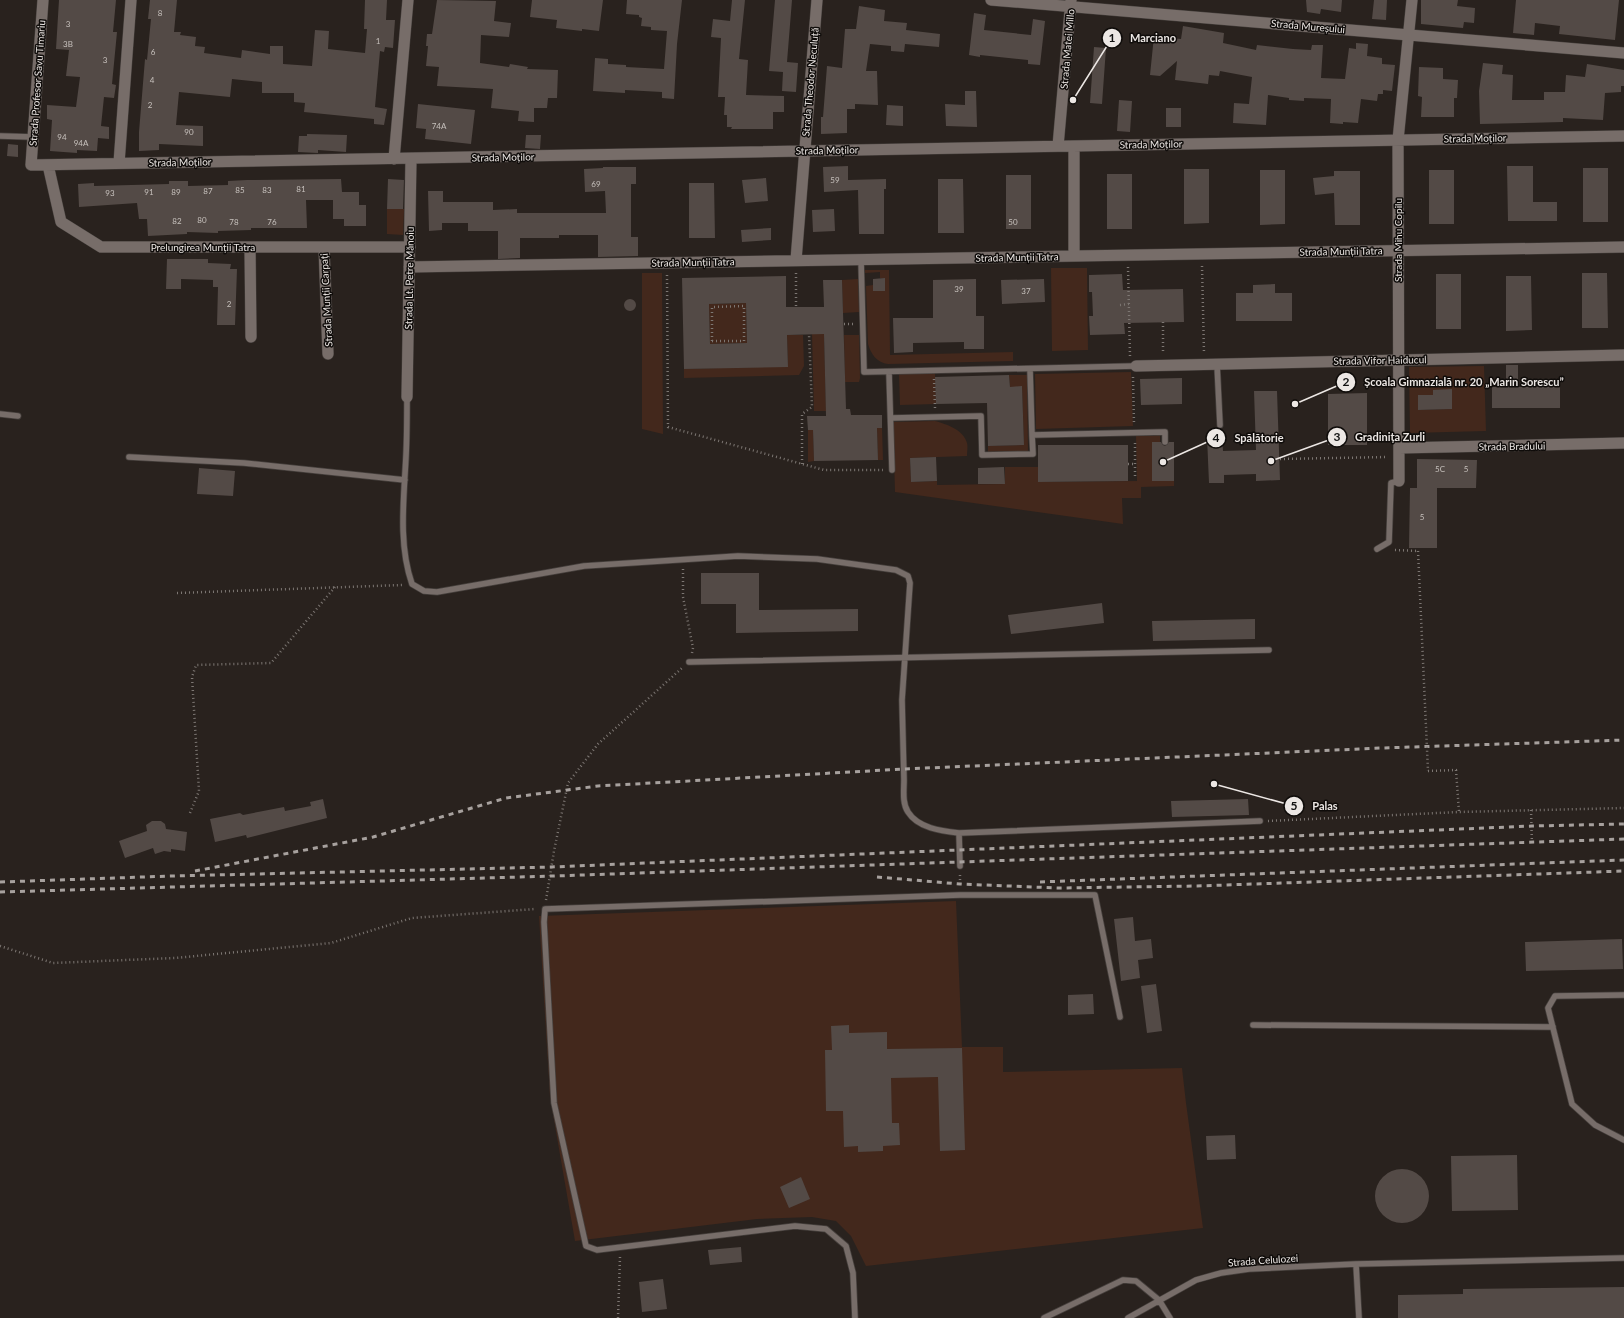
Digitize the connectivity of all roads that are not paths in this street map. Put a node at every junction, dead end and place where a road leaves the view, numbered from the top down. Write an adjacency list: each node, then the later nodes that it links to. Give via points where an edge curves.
1 (43, 0): 12 (street, Strada Profesor Savu Timariu)
2 (131, 0): 19 (street)
3 (408, 0): 17 (street)
4 (817, 0): 16 (street, Strada Theodor Neculuță)
5 (991, 0): 7 (street, Strada Mureșului)
6 (1412, 0): 8 (street, Strada Mihu Copilu)
7 (1071, 3): 8 (street, Strada Mureșului); 14 (street, Strada Matei Millo)
8 (1409, 35): 9 (street, Strada Mureșului); 13 (street, Strada Mihu Copilu)
9 (1624, 53)
10 (0, 136): 12 (lane)
11 (1624, 136): 13 (street, Strada Moților)
12 (33, 137): 20 (street, Strada Profesor Savu Timariu)
13 (1398, 140): 15 (street, Strada Moților); 26 (street, Strada Mihu Copilu)
14 (1058, 146): 15 (street, Strada Moților); 16 (street, Strada Moților)
15 (1074, 146): 27 (street)
16 (805, 151): 18 (street, Strada Moților); 29 (street, Strada Theodor Neculuță)
17 (394, 159): 18 (street, Strada Moților); 19 (street, Strada Moților)
18 (411, 159): 24 (street, Strada Lt. Petre Mănoiu)
19 (119, 163): 21 (street, Strada Moților)
20 (31, 165): 21 (street, Strada Moților)
21 (48, 165): 22 (street, Prelungirea Munții Tatra, via 61,222 101,247)
22 (250, 247): 23 (street, Prelungirea Munții Tatra); 31 (street)
23 (324, 247): 24 (street, Prelungirea Munții Tatra); 32 (street, Strada Munții Carpați)
24 (410, 247): 30 (street, Strada Lt. Petre Mănoiu)
25 (1624, 247): 26 (street, Strada Munții Tatra)
26 (1398, 250): 27 (street, Strada Munții Tatra); 34 (street, Strada Mihu Copilu)
27 (1074, 256): 28 (street, Strada Munții Tatra)
28 (861, 259): 29 (street, Strada Munții Tatra); 38 (lane, via 864,372)
29 (796, 260): 30 (street, Strada Munții Tatra)
30 (409, 267): 39 (street, Strada Lt. Petre Mănoiu)
31 (251, 336)
32 (328, 354)
33 (1624, 355): 34 (street, Strada Vifor Haiducul)
34 (1399, 360): 35 (street, Strada Vifor Haiducul); 47 (street, Strada Mihu Copilu)
35 (1217, 364): 36 (street, Strada Vifor Haiducul); 43 (lane)
36 (1134, 366): 37 (lane)
37 (1030, 369): 38 (lane); 44 (lane)
38 (889, 372): 42 (lane)
39 (407, 396): 50 (lane)
40 (0, 414): 41 (lane)
41 (18, 416)
42 (890, 418): 44 (lane, via 981,416 982,455 1032,454); 49 (lane)
43 (1220, 425)
44 (1032, 435): 45 (lane, via 1165,432)
45 (1165, 442)
46 (1624, 443): 47 (street, Strada Bradului)
47 (1399, 453): 51 (street, Strada Mihu Copilu)
48 (129, 457): 50 (lane, via 244,463)
49 (892, 470)
50 (405, 480): 54 (lane, via 403,517 406,567 412,584 424,591 437,592 584,566 738,556 817,559 896,570 908,576 910,583)
51 (1399, 481): 52 (lane, via 1390,483 1389,542)
52 (1377, 549)
53 (1269, 650): 54 (lane)
54 (904, 658): 55 (lane); 57 (lane, via 902,700 904,795 907,811 916,820 936,830)
55 (689, 662)
56 (1260, 821): 57 (lane)
57 (959, 833): 58 (lane)
58 (960, 866)
59 (1624, 994): 62 (lane, via 1555,996 1548,1008)
60 (1120, 1017): 67 (lane, via 1095,895 960,895 545,909 554,1103 586,1246 597,1250 795,1226 826,1228 846,1246 853,1273)
61 (1253, 1024): 62 (lane)
62 (1553, 1027): 63 (lane, via 1572,1104 1595,1125)
63 (1624, 1140)
64 (1624, 1258): 65 (lane, Strada Celulozei)
65 (1356, 1264): 66 (lane, Strada Celulozei, via 1249,1269 1221,1273 1196,1280); 71 (lane)
66 (1159, 1300): 68 (lane, via 1136,1282 1122,1280); 69 (lane, Strada Celulozei); 70 (lane)
67 (855, 1318)
68 (1044, 1318)
69 (1128, 1318)
70 (1170, 1318)
71 (1359, 1318)

